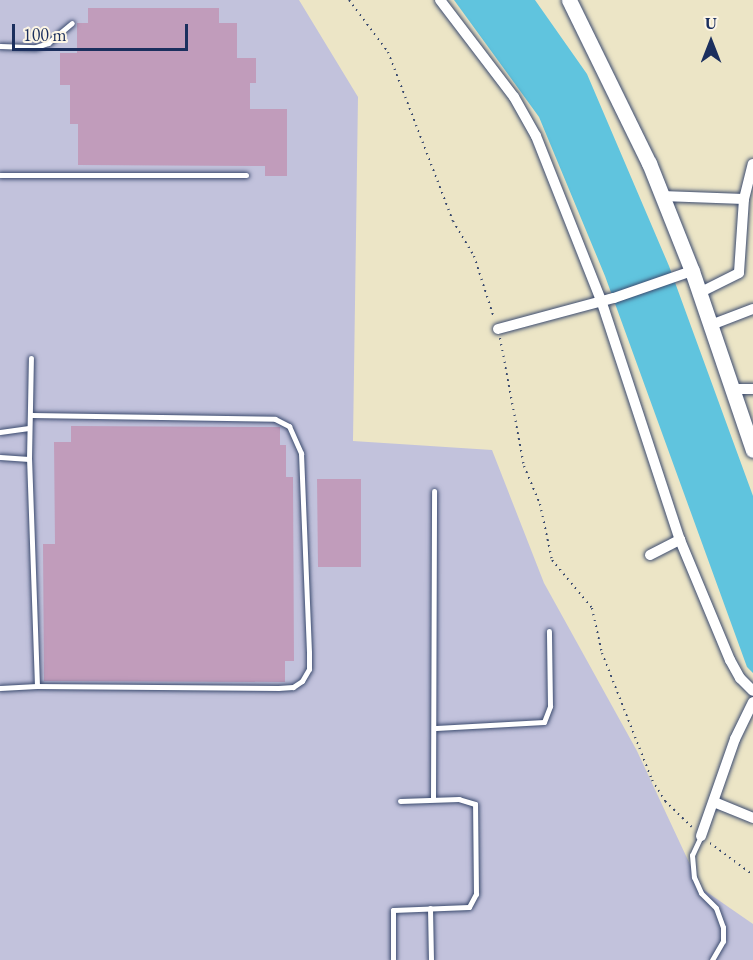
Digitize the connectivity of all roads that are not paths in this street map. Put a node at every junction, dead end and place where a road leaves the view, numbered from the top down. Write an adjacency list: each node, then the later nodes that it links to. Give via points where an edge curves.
1 (440, 0): 12 (street, via 514,97 536,136)
2 (569, 0): 8 (street, via 622,101)
3 (72, 23): 4 (lane, via 48,43 36,47)
4 (0, 46)
5 (753, 164): 9 (street)
6 (0, 175): 7 (lane)
7 (246, 175)
8 (662, 196): 9 (street); 10 (street)
9 (744, 199): 11 (street, via 739,273)
10 (692, 271): 11 (street); 12 (street)
11 (699, 293): 14 (street)
12 (601, 300): 15 (street); 26 (street)
13 (753, 309): 14 (street)
14 (711, 325): 17 (street)
15 (498, 328)
16 (31, 358): 19 (lane)
17 (732, 389): 18 (street); 22 (street)
18 (753, 389)
19 (31, 415): 20 (lane); 29 (lane, via 282,420 294,432 301,453 309,652 306,675 297,685 287,688)
20 (29, 428): 21 (lane); 24 (lane)
21 (0, 432)
22 (753, 450)
23 (0, 457): 24 (lane)
24 (29, 459): 29 (lane)
25 (434, 491): 33 (lane)
26 (680, 540): 27 (street); 31 (street, via 730,660)
27 (650, 555)
28 (549, 631): 33 (lane, via 549,706 544,722)
29 (37, 686): 30 (lane)
30 (0, 688)
31 (753, 691)
32 (753, 702): 36 (street)
33 (436, 728): 34 (lane)
34 (433, 799): 35 (lane); 39 (lane, via 475,804 476,894 469,907)
35 (400, 801)
36 (714, 802): 37 (street); 38 (street)
37 (753, 818)
38 (701, 836): 42 (lane, via 692,855 694,877 701,893 716,908 723,927 723,941)
39 (430, 908): 40 (lane, via 393,910); 41 (lane)
40 (393, 960)
41 (431, 960)
42 (712, 960)

